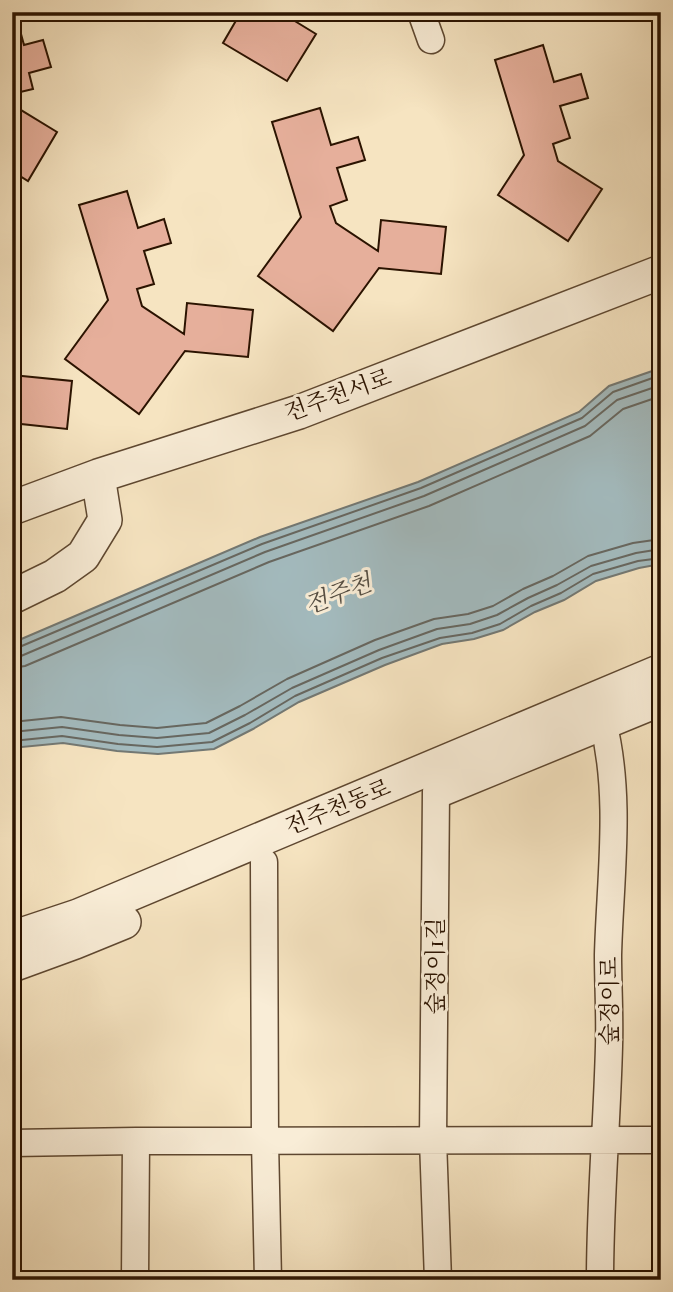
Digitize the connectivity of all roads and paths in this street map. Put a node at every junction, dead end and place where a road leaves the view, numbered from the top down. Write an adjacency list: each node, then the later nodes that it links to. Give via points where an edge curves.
1 (421, 12): 2 (street)
2 (431, 40)
3 (661, 272): 4 (street, 전주천서로, via 299,412)
4 (98, 476): 5 (street, 전주천서로); 6 (street, via 105,520 83,556)
5 (12, 508)
6 (12, 597)
7 (661, 671): 12 (street, 전주천동로, via 78,916)
8 (661, 699): 9 (street, 전주천동로)
9 (603, 723): 10 (street, 전주천동로); 15 (street, 숲정이로, via 613,779)
10 (436, 791): 11 (street, 전주천동로); 14 (street, 숲정이1길)
11 (264, 862): 13 (street, 전주천동로); 18 (street)
12 (12, 938)
13 (12, 965)
14 (433, 1140): 15 (street); 18 (street); 20 (street, 숲정이1길)
15 (604, 1140): 16 (street); 23 (street, 숲정이로)
16 (661, 1140)
17 (136, 1141): 18 (street); 19 (street); 22 (street)
18 (265, 1141): 21 (street)
19 (12, 1143)
20 (438, 1270)
21 (268, 1274)
22 (135, 1280)
23 (600, 1280)

